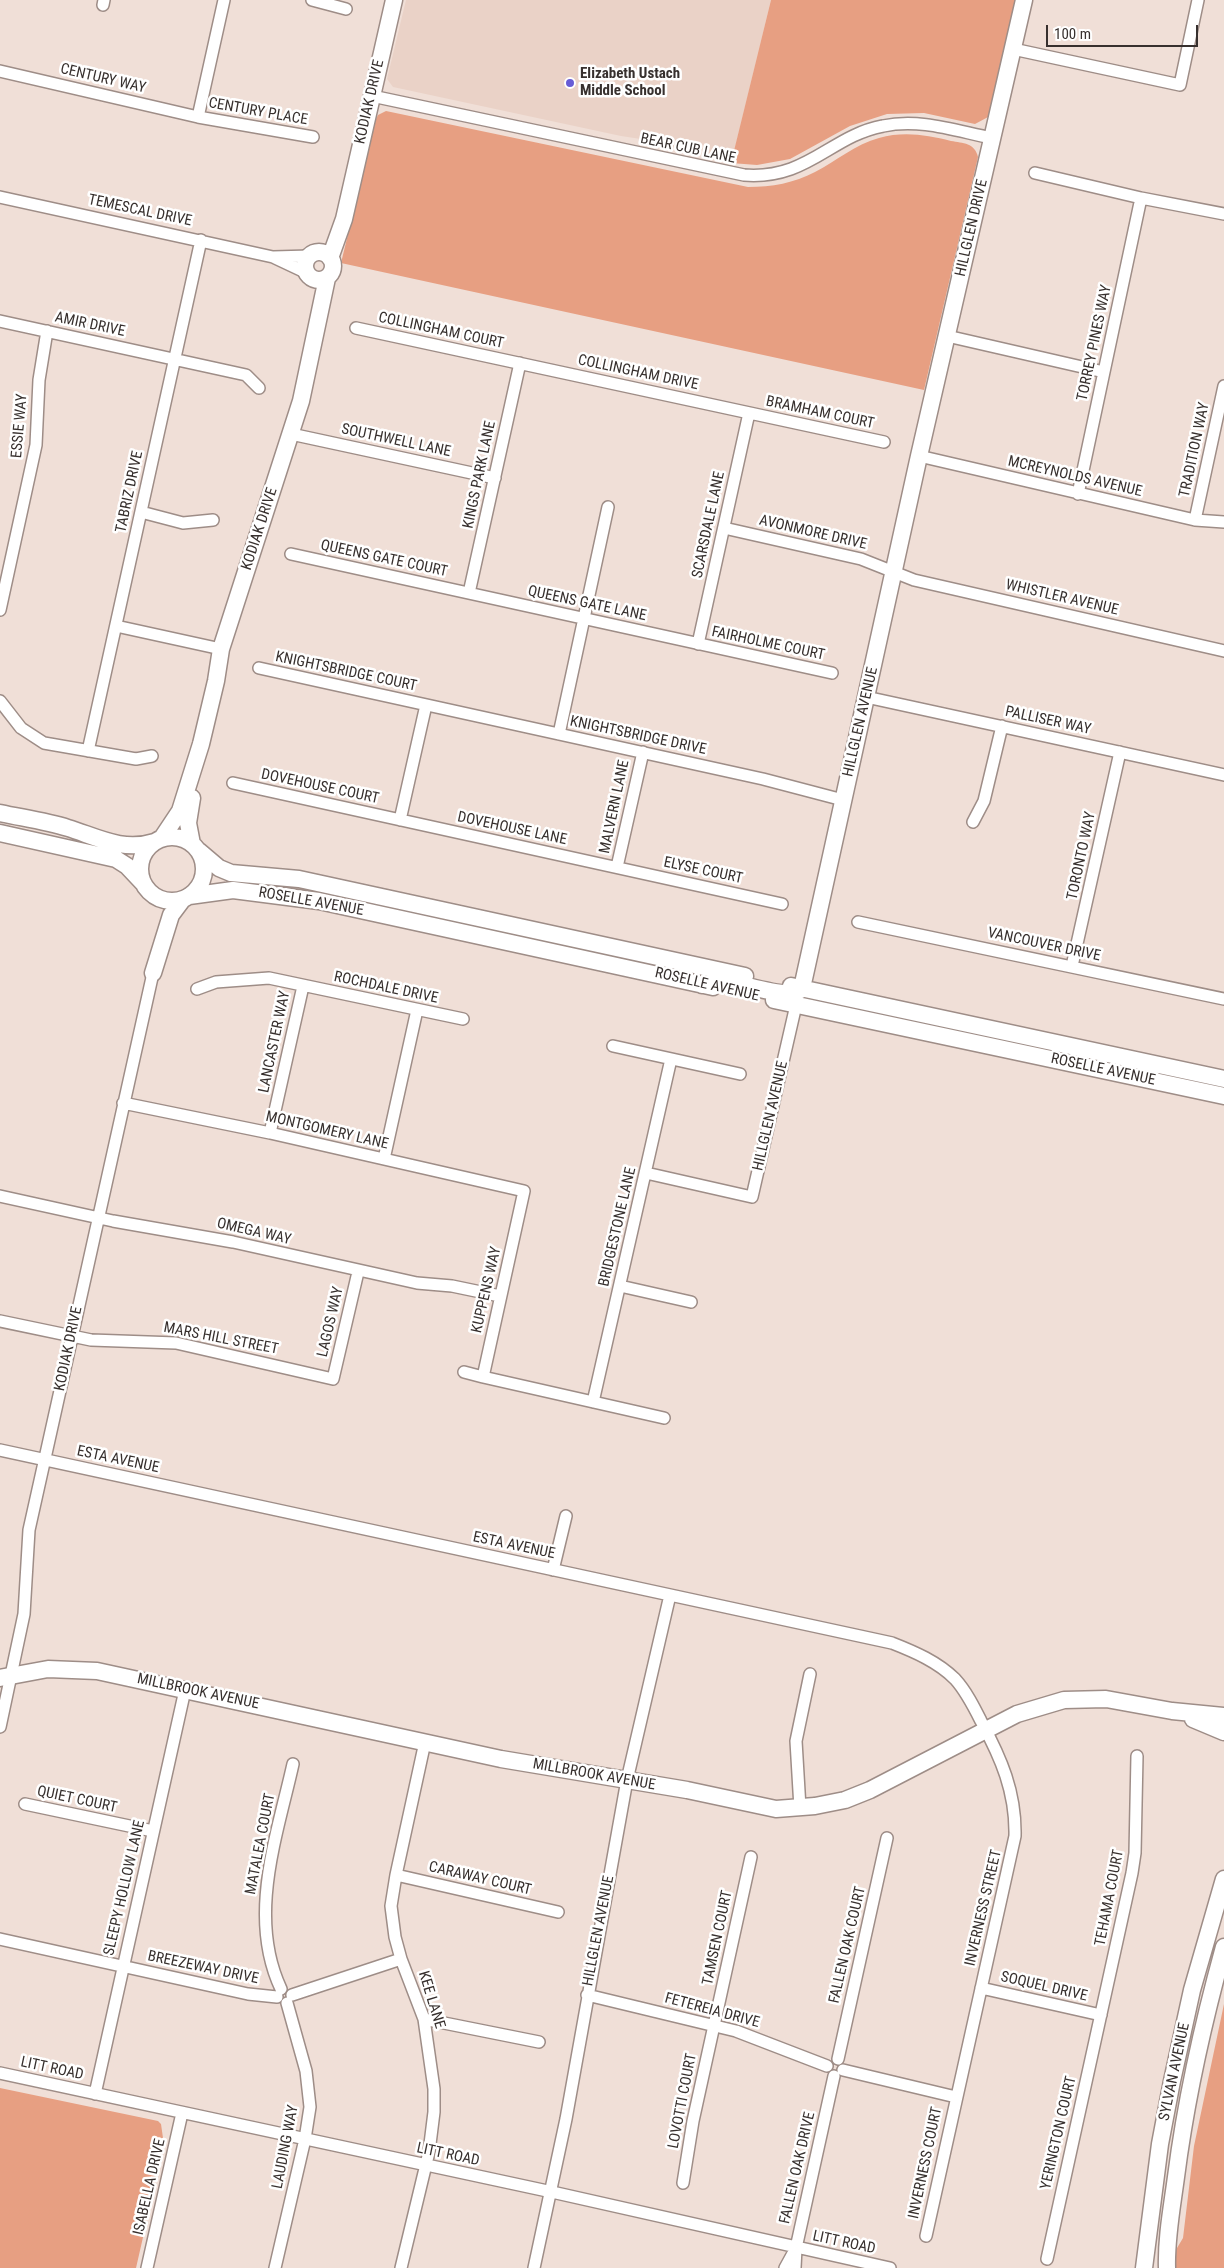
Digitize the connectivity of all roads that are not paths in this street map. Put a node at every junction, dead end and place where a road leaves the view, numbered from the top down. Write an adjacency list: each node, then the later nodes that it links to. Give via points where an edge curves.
1 (224, 0): 10 (street)
2 (312, 0): 6 (street)
3 (394, 0): 9 (street, KODIAK DRIVE)
4 (1024, 0): 7 (street, HILLGLEN DRIVE)
5 (1198, 0): 7 (street, via 1180,85)
6 (346, 9)
7 (1013, 49): 12 (street, HILLGLEN DRIVE)
8 (0, 71): 10 (street, CENTURY WAY)
9 (372, 96): 12 (street, BEAR CUB LANE, via 744,175 768,175 790,170 855,136 881,126 907,122); 16 (street, KODIAK DRIVE)
10 (198, 117): 11 (street, CENTURY PLACE)
11 (313, 137)
12 (992, 138): 28 (street, HILLGLEN DRIVE)
13 (1035, 173): 15 (street)
14 (0, 197): 18 (street, TEMESCAL DRIVE)
15 (1141, 198): 17 (street); 31 (street, TORREY PINES WAY)
16 (346, 204): 19 (street, KODIAK DRIVE); 21 (street, KODIAK DRIVE)
17 (1224, 214)
18 (200, 240): 20 (street, TEMESCAL DRIVE); 29 (street, TABRIZ DRIVE)
19 (312, 255): 20 (street, TEMESCAL DRIVE); 21 (street, via 323,253); 22 (street, via 306,264)
20 (273, 256): 22 (street, TEMESCAL DRIVE)
21 (330, 258): 23 (street, via 333,267)
22 (309, 275): 23 (street, via 318,280); 24 (street, KODIAK DRIVE)
23 (327, 278): 24 (street, KODIAK DRIVE)
24 (318, 315): 35 (street, KODIAK DRIVE)
25 (0, 321): 27 (street, AMIR DRIVE)
26 (356, 328): 30 (street, COLLINGHAM COURT)
27 (47, 331): 29 (street, AMIR DRIVE); 49 (street, ESSIE WAY, via 39,380 36,445)
28 (947, 336): 31 (street); 37 (street, HILLGLEN DRIVE)
29 (174, 358): 33 (street, AMIR DRIVE, via 246,375); 41 (street, TABRIZ DRIVE)
30 (520, 363): 34 (street, COLLINGHAM DRIVE); 38 (street, KINGS PARK LANE)
31 (1104, 372): 39 (street, TORREY PINES WAY)
32 (1224, 386): 43 (street, TRADITION WAY)
33 (260, 388)
34 (749, 413): 36 (street, BRAMHAM COURT); 45 (street, SCARSDALE LANE)
35 (291, 434): 38 (street, SOUTHWELL LANE); 53 (street, KODIAK DRIVE)
36 (884, 442)
37 (919, 456): 39 (street, MCREYNOLDS AVENUE); 47 (street, HILLGLEN AVENUE)
38 (495, 478): 48 (street, KINGS PARK LANE)
39 (1078, 494): 43 (street, MCREYNOLDS AVENUE)
40 (608, 507): 50 (street)
41 (140, 512): 42 (street, via 183,523); 51 (street, TABRIZ DRIVE)
42 (214, 520)
43 (1195, 520): 44 (street, MCREYNOLDS AVENUE)
44 (1224, 522)
45 (724, 528): 47 (street, AVONMORE DRIVE, via 861,559); 52 (street, SCARSDALE LANE)
46 (291, 554): 48 (street, QUEENS GATE COURT)
47 (894, 571): 54 (street, WHISTLER AVENUE, via 914,580); 57 (street, HILLGLEN AVENUE)
48 (469, 594): 50 (street, QUEENS GATE LANE)
49 (0, 610)
50 (584, 618): 52 (street, QUEENS GATE LANE); 61 (street)
51 (116, 626): 53 (street); 63 (street, TABRIZ DRIVE)
52 (698, 644): 56 (street, FAIRHOLME COURT)
53 (221, 649): 62 (street, KODIAK DRIVE)
54 (1224, 651)
55 (259, 668): 59 (street, KNIGHTSBRIDGE COURT)
56 (832, 673)
57 (866, 697): 60 (street, PALLISER WAY); 69 (street, HILLGLEN AVENUE)
58 (0, 701): 63 (street, via 21,728 44,743)
59 (426, 705): 61 (street, KNIGHTSBRIDGE DRIVE); 71 (street)
60 (1002, 726): 65 (street, PALLISER WAY); 72 (street, via 984,801)
61 (559, 734): 64 (street, KNIGHTSBRIDGE DRIVE)
62 (200, 744): 74 (street, KODIAK DRIVE, via 178,817); 75 (street, KODIAK DRIVE, via 188,824)
63 (88, 751): 66 (street, via 136,759)
64 (642, 752): 69 (street, KNIGHTSBRIDGE DRIVE); 76 (street, MALVERN LANE)
65 (1120, 752): 67 (street, PALLISER WAY); 81 (street, TORONTO WAY)
66 (152, 756)
67 (1224, 775)
68 (233, 783): 71 (street, DOVEHOUSE COURT)
69 (843, 800): 85 (street, HILLGLEN AVENUE)
70 (0, 812): 74 (street, via 122,845 141,845)
71 (400, 820): 76 (street, DOVEHOUSE LANE)
72 (973, 822)
73 (0, 833): 77 (street, via 116,859)
74 (158, 840): 75 (street, via 180,837); 77 (street, via 146,850 141,861 140,874)
75 (195, 847): 78 (street, via 203,862 204,874 197,888); 85 (street, ROSELLE AVENUE, via 219,868 231,873 299,879)
76 (617, 868): 79 (street, ELYSE COURT)
77 (148, 889): 78 (street, via 166,900); 82 (street, KODIAK DRIVE, via 159,915 152,954)
78 (186, 898): 82 (street, KODIAK DRIVE, via 171,915); 83 (street, ROSELLE AVENUE, via 233,890 319,901)
79 (782, 904)
80 (858, 922): 81 (street, VANCOUVER DRIVE)
81 (1072, 966): 87 (street, VANCOUVER DRIVE)
82 (153, 973): 96 (street, KODIAK DRIVE)
83 (702, 985): 85 (street, via 729,982 790,994); 88 (street, ROSELLE AVENUE)
84 (303, 986): 86 (street, ROCHDALE DRIVE, via 269,978 242,978); 89 (street, ROCHDALE DRIVE); 97 (street, LANCASTER WAY)
85 (802, 988): 94 (street, ROSELLE AVENUE)
86 (197, 989)
87 (1224, 999)
88 (796, 1005): 95 (street, ROSELLE AVENUE); 99 (street, HILLGLEN AVENUE, via 752,1197)
89 (417, 1010): 90 (street, ROCHDALE DRIVE); 98 (street)
90 (463, 1019)
91 (613, 1046): 92 (street)
92 (671, 1059): 93 (street); 99 (street, BRIDGESTONE LANE)
93 (740, 1074)
94 (1224, 1079)
95 (1224, 1096)
96 (123, 1103): 97 (street, MONTGOMERY LANE); 102 (street, KODIAK DRIVE)
97 (270, 1133): 98 (street, MONTGOMERY LANE)
98 (384, 1159): 100 (street, MONTGOMERY LANE)
99 (646, 1173): 104 (street, BRIDGESTONE LANE)
100 (524, 1192): 105 (street, KUPPENS WAY)
101 (0, 1196): 102 (street, OMEGA WAY)
102 (97, 1218): 103 (street, OMEGA WAY, via 233,1242); 108 (street, KODIAK DRIVE)
103 (358, 1272): 105 (street, OMEGA WAY); 111 (street, LAGOS WAY)
104 (620, 1286): 106 (street); 112 (street, BRIDGESTONE LANE)
105 (500, 1296): 110 (street, KUPPENS WAY)
106 (691, 1302)
107 (0, 1321): 108 (street, MARS HILL STREET)
108 (72, 1336): 111 (street, MARS HILL STREET, via 91,1340 176,1344); 115 (street, KODIAK DRIVE)
109 (464, 1372): 110 (street)
110 (483, 1377): 112 (street)
111 (333, 1379)
112 (593, 1402): 113 (street)
113 (664, 1418)
114 (0, 1450): 115 (street, ESTA AVENUE)
115 (44, 1460): 117 (street, ESTA AVENUE); 120 (street, KODIAK DRIVE, via 29,1530 24,1614)
116 (566, 1516): 117 (street)
117 (553, 1570): 118 (street, ESTA AVENUE)
118 (670, 1595): 125 (street, ESTA AVENUE, via 908,1649 954,1678); 130 (street, HILLGLEN AVENUE)
119 (810, 1674): 132 (street, via 796,1741)
120 (5, 1677): 121 (street, MILLBROOK AVENUE, via 48,1669 84,1669); 124 (street, KODIAK DRIVE)
121 (186, 1690): 127 (street, MILLBROOK AVENUE); 133 (street, SLEEPY HOLLOW LANE)
122 (1172, 1711): 123 (street, MILLBROOK AVENUE); 125 (street, MILLBROOK AVENUE, via 1106,1698 1064,1700 1017,1714); 126 (street, MILLBROOK AVENUE)
123 (1224, 1716)
124 (0, 1728)
125 (986, 1730): 132 (street, MILLBROOK AVENUE, via 870,1790 837,1802); 143 (street, INVERNESS STREET, via 1010,1782 1016,1816 1015,1836)
126 (1224, 1732)
127 (424, 1742): 130 (street, MILLBROOK AVENUE, via 501,1759); 136 (street, KEE LANE)
128 (1137, 1756): 146 (street, TEHAMA COURT, via 1134,1863)
129 (293, 1764): 144 (street, MATALEA COURT, via 266,1891 267,1940)
130 (627, 1780): 132 (street, MILLBROOK AVENUE, via 776,1809); 145 (street, HILLGLEN AVENUE)
131 (25, 1804): 133 (street, QUIET COURT)
132 (800, 1808)
133 (153, 1831): 142 (street, SLEEPY HOLLOW LANE)
134 (887, 1838): 150 (street, FALLEN OAK COURT)
135 (751, 1857): 148 (street, TAMSEN COURT)
136 (396, 1875): 138 (street, CARAWAY COURT); 141 (street, KEE LANE, via 392,1918)
137 (1224, 1879): 169 (street, SYLVAN AVENUE, via 1192,1990 1172,2081)
138 (558, 1912)
139 (0, 1940): 142 (street, BREEZEWAY DRIVE)
140 (1224, 1947): 170 (street, SYLVAN AVENUE, via 1184,2122)
141 (402, 1959): 144 (street, BREEZEWAY DRIVE); 147 (street, KEE LANE)
142 (122, 1967): 144 (street, BREEZEWAY DRIVE, via 248,1994); 152 (street, SLEEPY HOLLOW LANE)
143 (981, 1988): 146 (street, SOQUEL DRIVE); 153 (street, INVERNESS STREET)
144 (284, 1996): 155 (street, LAUDING WAY, via 308,2082 309,2117)
145 (587, 1996): 148 (street, FETEREIA DRIVE); 158 (street, HILLGLEN AVENUE)
146 (1101, 2015): 161 (street, YERINGTON COURT)
147 (424, 2019): 149 (street); 156 (street, KEE LANE, via 434,2089 432,2135)
148 (714, 2025): 150 (street, FETEREIA DRIVE); 157 (street, LOVOTTI COURT)
149 (538, 2042)
150 (835, 2068): 153 (street, FETEREIA DRIVE); 160 (street, FALLEN OAK DRIVE)
151 (0, 2073): 152 (street, LITT ROAD)
152 (95, 2094): 154 (street, LITT ROAD)
153 (956, 2097): 159 (street, INVERNESS COURT)
154 (182, 2113): 155 (street, LITT ROAD); 162 (street, ISABELLA DRIVE)
155 (304, 2139): 156 (street, LITT ROAD); 163 (street, LAUDING WAY)
156 (426, 2166): 158 (street, LITT ROAD); 164 (street, KEE LANE)
157 (683, 2183)
158 (552, 2192): 160 (street, LITT ROAD); 165 (street, HILLGLEN AVENUE)
159 (926, 2236)
160 (796, 2248): 166 (street); 167 (street, FALLEN OAK DRIVE); 168 (street, LITT ROAD)
161 (1047, 2259)
162 (147, 2268)
163 (275, 2268)
164 (401, 2268)
165 (534, 2268)
166 (785, 2268)
167 (795, 2268)
168 (890, 2268)
169 (1144, 2268)
170 (1167, 2268)

